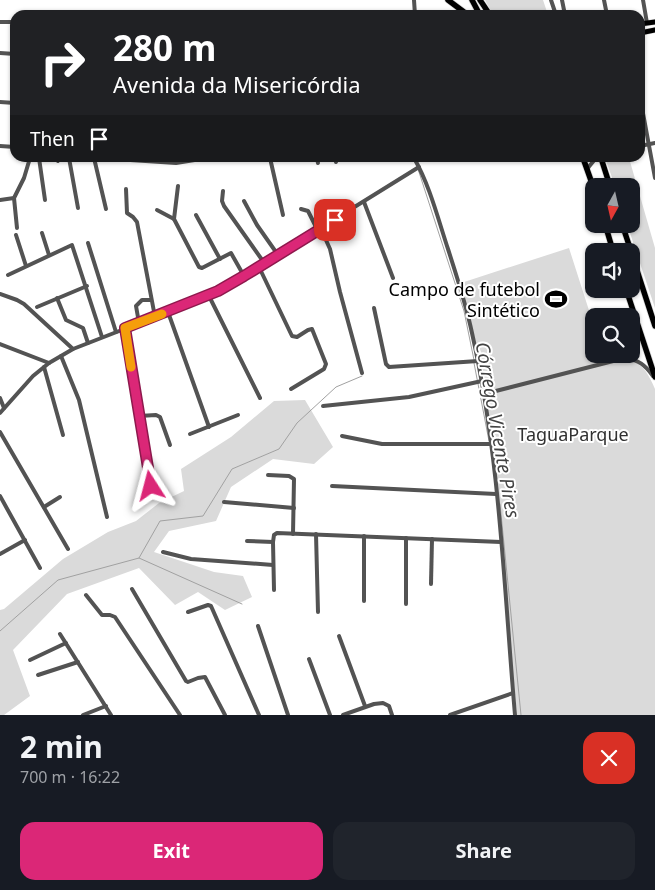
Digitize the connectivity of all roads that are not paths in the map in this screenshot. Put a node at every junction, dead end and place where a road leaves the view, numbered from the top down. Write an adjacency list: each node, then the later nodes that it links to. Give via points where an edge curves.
1 (448, 0): 2 (highway)
2 (461, 10)
3 (645, 12): 5 (street)
4 (655, 22): 5 (main road)
5 (647, 23)
6 (645, 123): 8 (street)
7 (655, 143): 8 (street)
8 (649, 144): 9 (street); 25 (street)
9 (645, 145)
10 (29, 162): 29 (street)
11 (40, 162): 31 (street)
12 (70, 162): 34 (street)
13 (95, 162): 35 (street)
14 (168, 162): 15 (street)
15 (181, 162)
16 (271, 162): 39 (street)
17 (415, 162): 21 (street)
18 (584, 162): 22 (highway)
19 (593, 162): 22 (street)
20 (602, 162): 24 (highway)
21 (417, 169): 33 (street); 77 (street, via 433,205 454,270)
22 (587, 169): 23 (highway)
23 (590, 178)
24 (607, 178)
25 (655, 178)
26 (178, 186): 40 (street)
27 (126, 189): 61 (street, via 126,210 136,222)
28 (223, 191): 49 (street, via 224,206)
29 (14, 198): 30 (street); 41 (street)
30 (0, 200)
31 (45, 200)
32 (244, 201): 47 (street)
33 (364, 202): 42 (street); 54 (street)
34 (78, 208)
35 (106, 209)
36 (301, 209): 42 (street, via 308,211)
37 (157, 210): 40 (street)
38 (196, 215): 48 (street)
39 (283, 215)
40 (174, 218): 48 (street, via 199,267)
41 (17, 228)
42 (320, 230): 47 (street); 83 (street, via 330,249)
43 (42, 233): 46 (street)
44 (16, 235): 50 (street)
45 (88, 244): 71 (street)
46 (49, 255): 50 (street); 56 (street, via 72,245)
47 (278, 255): 49 (street)
48 (220, 259): 53 (street, via 232,254)
49 (265, 264): 51 (street)
50 (26, 266): 52 (street)
51 (259, 267): 53 (street); 86 (street, via 292,336 312,330 326,364 322,370)
52 (8, 275)
53 (244, 276): 58 (street)
54 (393, 278)
55 (640, 280): 68 (highway)
56 (86, 286): 59 (street); 72 (street)
57 (0, 294): 75 (street, via 24,304)
58 (208, 296): 65 (street); 89 (street)
59 (57, 298): 62 (street); 73 (street, via 66,320 83,328)
60 (629, 298): 64 (highway)
61 (151, 300): 66 (street); 67 (street, via 142,300 136,306)
62 (37, 307)
63 (374, 308): 77 (street, via 388,367)
64 (633, 308)
65 (168, 312): 66 (street); 95 (street)
66 (155, 317): 67 (street)
67 (139, 323): 69 (street)
68 (655, 326)
69 (125, 328): 71 (street); 94 (street)
70 (640, 328): 81 (highway)
71 (116, 332): 72 (street)
72 (102, 337): 73 (street)
73 (88, 343): 75 (street)
74 (0, 344): 79 (street)
75 (73, 349): 76 (street)
76 (61, 356): 79 (street); 111 (street, via 79,400)
77 (478, 361): 85 (street)
78 (640, 362): 84 (street)
79 (49, 363): 82 (street)
80 (605, 363): 87 (street)
81 (653, 364): 84 (highway)
82 (44, 367): 91 (street); 98 (street)
83 (362, 374)
84 (655, 378)
85 (482, 381): 87 (street); 90 (street, via 410,397)
86 (291, 389)
87 (484, 394): 100 (street)
88 (0, 398): 91 (street)
89 (260, 398)
90 (323, 406)
91 (4, 408): 92 (street)
92 (0, 414)
93 (238, 415): 95 (street)
94 (139, 416): 101 (street, via 160,417); 103 (street)
95 (209, 427): 97 (street)
96 (0, 432): 109 (street)
97 (190, 434)
98 (63, 435)
99 (342, 436): 100 (street, via 382,444)
100 (491, 444): 105 (street)
101 (170, 445)
102 (268, 475): 110 (street, via 293,478)
103 (151, 486)
104 (332, 486): 105 (street)
105 (496, 494): 120 (street)
106 (0, 496): 117 (street)
107 (60, 497): 109 (street)
108 (224, 502): 110 (street)
109 (44, 506): 121 (street)
110 (294, 508): 112 (street)
111 (107, 517)
112 (293, 534): 113 (street); 119 (street, via 275,534)
113 (316, 534): 114 (street); 133 (street)
114 (364, 536): 115 (street); 130 (street)
115 (406, 538): 116 (street); 131 (street)
116 (432, 539): 120 (street); 126 (street)
117 (25, 540): 123 (street); 125 (street)
118 (247, 541): 119 (street)
119 (273, 542): 124 (street)
120 (500, 542): 142 (street)
121 (68, 549)
122 (163, 552): 124 (street, via 191,559)
123 (0, 554)
124 (273, 565): 128 (street)
125 (40, 568)
126 (431, 584)
127 (132, 589): 148 (street, via 186,681 205,677)
128 (274, 590)
129 (86, 596): 147 (street, via 102,615 115,617)
130 (364, 601)
131 (406, 604)
132 (188, 612): 149 (street, via 211,606)
133 (318, 612)
134 (258, 626): 150 (street)
135 (60, 634): 137 (street)
136 (340, 636): 144 (street)
137 (66, 643): 139 (street); 140 (street)
138 (309, 659): 151 (street)
139 (30, 660)
140 (78, 662): 141 (street); 143 (street)
141 (38, 675)
142 (513, 693): 154 (street); 155 (street)
143 (106, 706): 145 (street); 146 (street)
144 (365, 706): 152 (street); 153 (street, via 380,703 389,706)
145 (83, 715)
146 (111, 715)
147 (180, 715)
148 (225, 715)
149 (259, 715)
150 (288, 715)
151 (330, 715)
152 (345, 715)
153 (392, 715)
154 (450, 715)
155 (515, 715)

